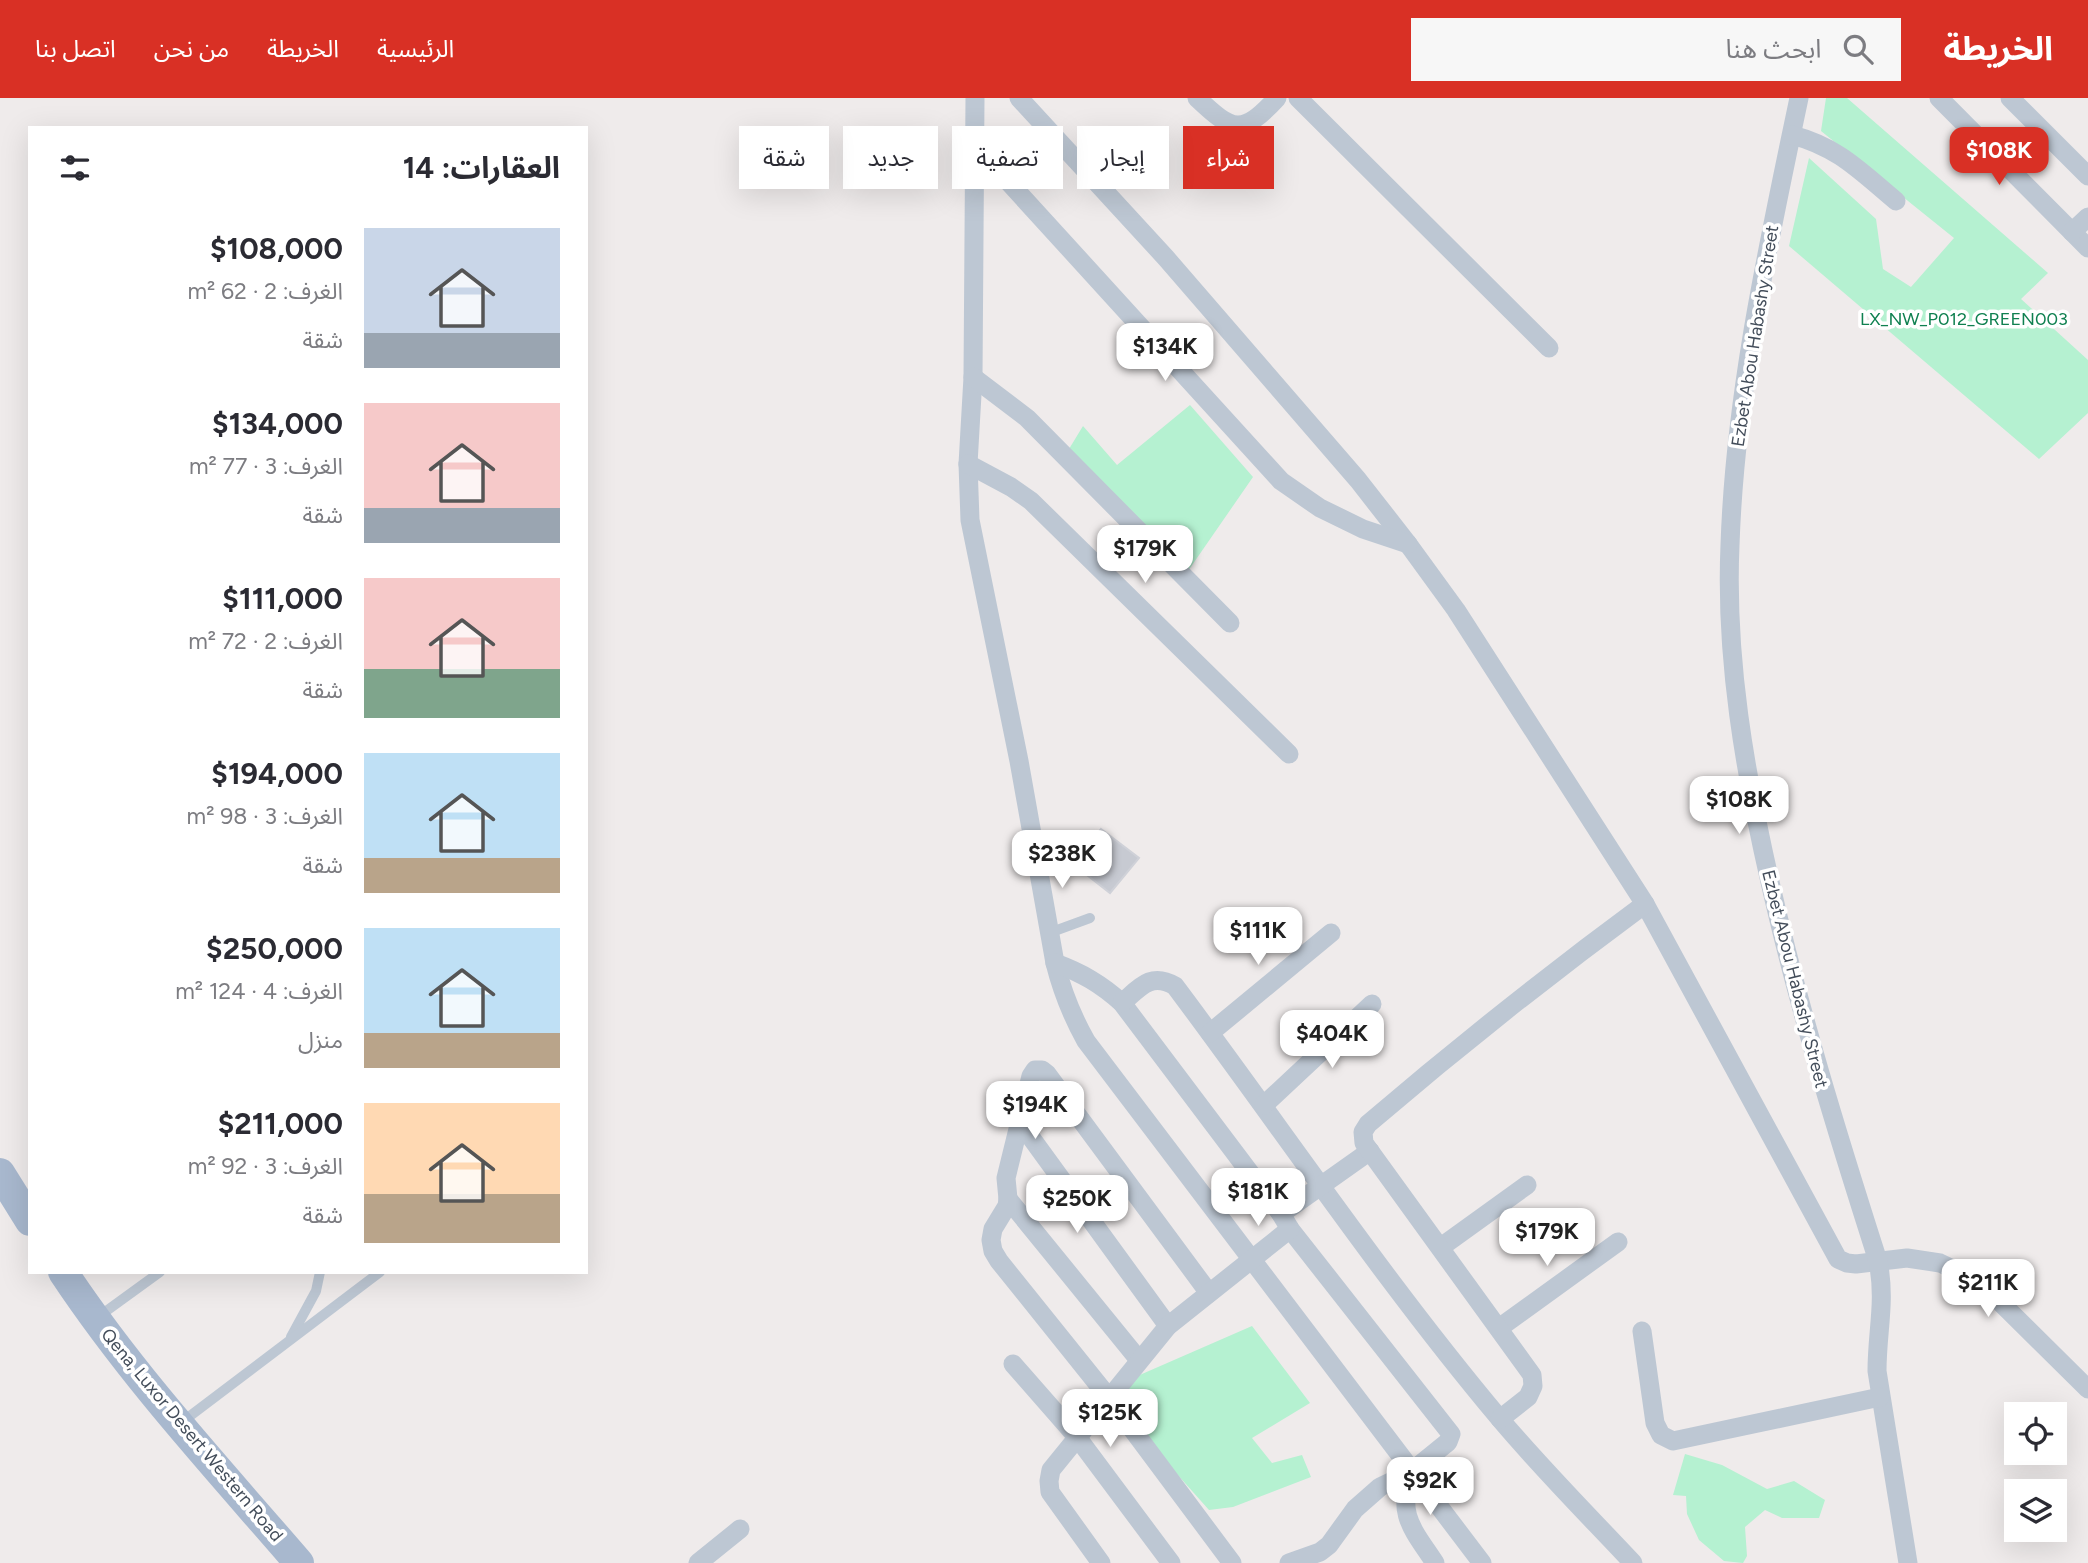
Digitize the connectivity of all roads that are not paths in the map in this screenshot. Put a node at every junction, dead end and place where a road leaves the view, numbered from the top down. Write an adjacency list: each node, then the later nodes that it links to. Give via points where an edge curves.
1 (975, 98): 9 (street)
2 (1019, 98): 21 (street, via 1166,258)
3 (1197, 98): 4 (street, via 1229,124 1245,125 1260,117)
4 (1277, 98)
5 (1298, 98): 18 (street)
6 (1799, 98): 10 (street, Ezbet Abou Habashy Street)
7 (1939, 98): 16 (street)
8 (2010, 98): 11 (street)
9 (975, 126)
10 (1792, 135): 14 (street, via 1829,148); 44 (street, Ezbet Abou Habashy Street, via 1752,328 1735,450 1729,548 1732,646 1742,744 1782,937)
11 (2088, 176)
12 (974, 189): 19 (street)
13 (1015, 189): 21 (street, via 1281,481 1320,508)
14 (1896, 201)
15 (2088, 217): 16 (street)
16 (2072, 232): 17 (street)
17 (2088, 248)
18 (1549, 348)
19 (972, 377): 20 (street); 22 (street, via 1027,418)
20 (968, 464): 23 (street, via 1031,501); 26 (street, via 972,529)
21 (1408, 544): 24 (street, via 1501,678)
22 (1230, 623)
23 (1289, 754)
24 (1645, 904): 34 (street, via 1458,1047 1368,1124 1363,1132); 44 (street, via 1832,1251 1847,1263)
25 (1090, 918): 26 (lane)
26 (1049, 933): 28 (street)
27 (1331, 933): 31 (street)
28 (1055, 963): 29 (street, via 1103,985); 43 (street, via 1086,1041)
29 (1122, 1003): 31 (street, via 1144,984 1166,981 1175,986); 40 (street)
30 (1372, 1004): 32 (street)
31 (1210, 1033): 32 (street)
32 (1264, 1105): 37 (street)
33 (1019, 1121): 38 (street, via 1006,1178); 49 (street, via 1031,1076 1042,1070); 51 (street)
34 (1370, 1151): 37 (street); 42 (street)
35 (0, 1173): 39 (main road)
36 (1527, 1185): 42 (street)
37 (1321, 1186): 40 (street); 60 (street, via 1403,1299)
38 (1009, 1199): 55 (street); 59 (street, via 993,1229 993,1251)
39 (28, 1218)
40 (1285, 1222): 43 (street); 63 (street, via 1451,1434 1448,1442)
41 (1618, 1242): 52 (street)
42 (1441, 1247): 52 (street)
43 (1251, 1259): 49 (street); 63 (street)
44 (1878, 1261): 57 (street, via 1907,1258 1940,1264 1970,1277); 58 (street, Ezbet Abou Habashy Street)
45 (64, 1274): 50 (main road, Qena, Luxor Desert Western Road)
46 (157, 1274): 50 (lane)
47 (320, 1274): 54 (lane, via 316,1291)
48 (377, 1274): 54 (lane)
49 (1209, 1293): 51 (street)
50 (96, 1319): 61 (main road, Qena, Luxor Desert Western Road)
51 (1168, 1326): 55 (street)
52 (1499, 1328): 60 (street, via 1532,1375 1533,1386 1528,1396)
53 (1642, 1331): 58 (street, via 1655,1423 1661,1435 1673,1441)
54 (289, 1341): 61 (lane)
55 (1139, 1360): 59 (street)
56 (1013, 1364): 62 (street)
57 (2088, 1389)
58 (1880, 1397): 75 (street, Ezbet Abou Habashy Street)
59 (1109, 1398): 62 (street); 70 (street)
60 (1500, 1419): 74 (street)
61 (178, 1424): 66 (main road, Qena, Luxor Desert Western Road)
62 (1077, 1437): 68 (street, via 1051,1470 1050,1492); 69 (street)
63 (1411, 1472): 65 (street, via 1380,1487 1355,1508); 72 (street, via 1406,1512); 73 (street)
64 (740, 1529): 67 (street)
65 (1320, 1558): 71 (street)
66 (299, 1563)
67 (698, 1563)
68 (1101, 1563)
69 (1171, 1563)
70 (1232, 1563)
71 (1289, 1563)
72 (1435, 1563)
73 (1482, 1563)
74 (1633, 1563)
75 (1908, 1563)

